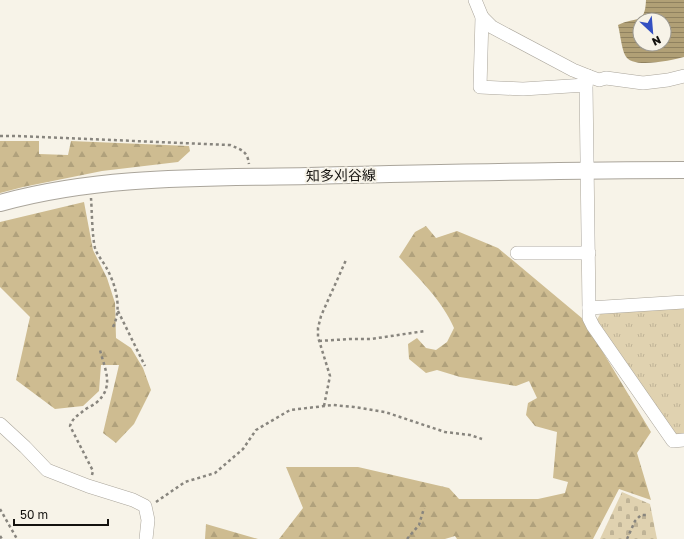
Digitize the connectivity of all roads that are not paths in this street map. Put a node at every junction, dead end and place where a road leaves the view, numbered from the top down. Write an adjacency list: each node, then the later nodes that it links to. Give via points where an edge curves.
1 (475, 0): 2 (street)
2 (482, 17): 4 (street, via 492,27); 4 (street, via 480,87 523,89)
3 (684, 76): 4 (street, via 644,83 606,78)
4 (587, 80): 5 (street)
5 (587, 170): 6 (street, 知多刈谷線); 7 (street, 知多刈谷線, via 153,179 64,189); 9 (street)
6 (684, 170)
7 (0, 204)
8 (517, 253): 9 (street)
9 (589, 253): 11 (street)
10 (684, 302): 11 (street)
11 (588, 308): 13 (street, via 592,326 673,441)
12 (0, 424): 14 (street, via 47,470 144,506 148,520)
13 (684, 440)
14 (146, 539)

